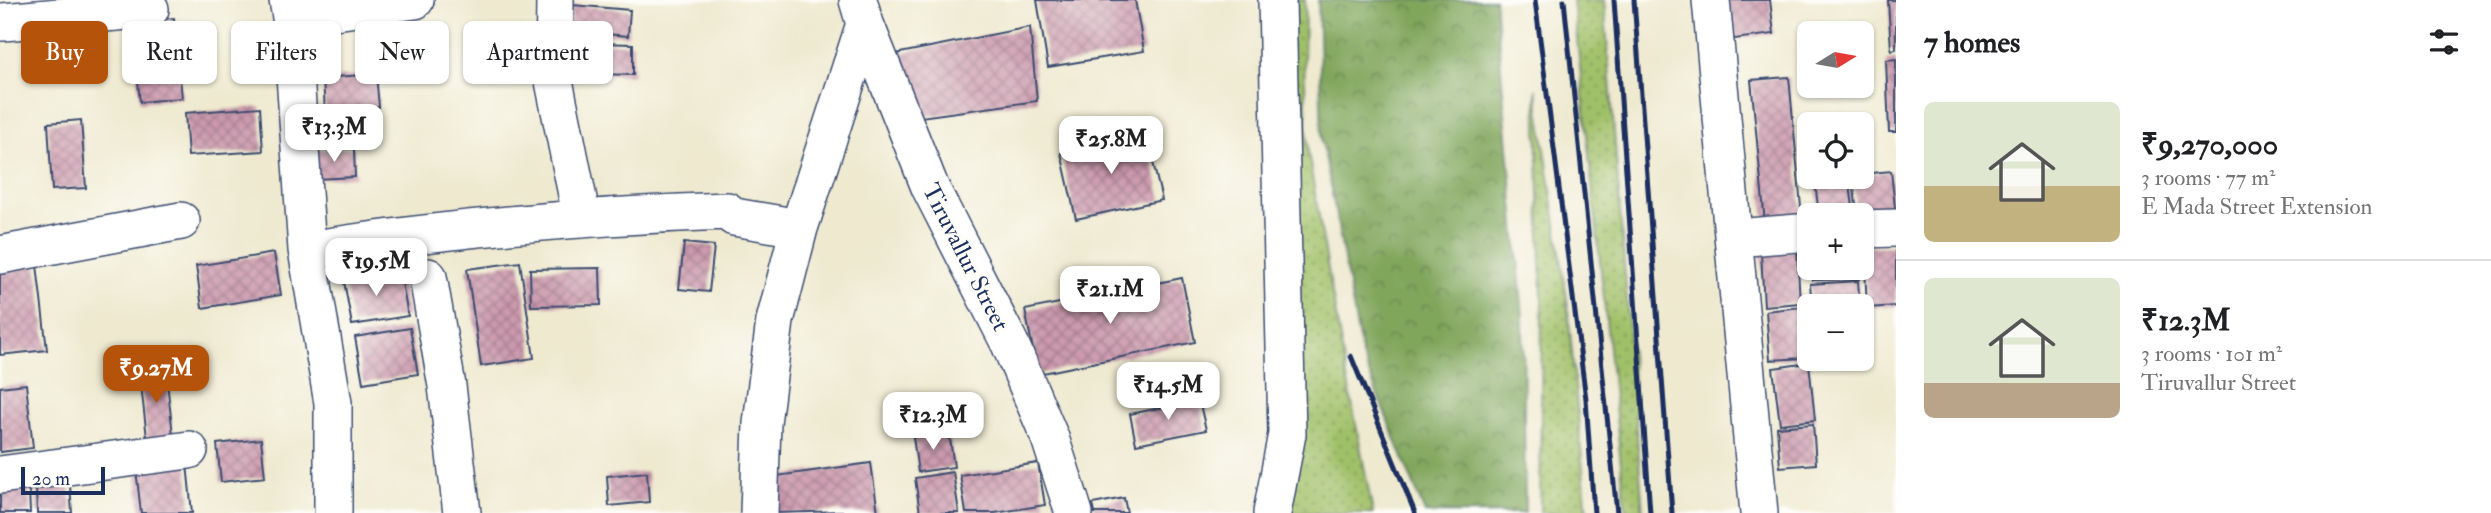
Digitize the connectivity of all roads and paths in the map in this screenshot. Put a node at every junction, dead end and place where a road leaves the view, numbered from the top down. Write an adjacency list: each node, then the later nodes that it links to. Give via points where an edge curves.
1 (415, 0): 6 (street)
2 (555, 0): 9 (street, via 554,81)
3 (1277, 0): 25 (street, via 1287,434)
4 (1711, 0): 15 (street)
5 (150, 9): 8 (street)
6 (289, 9): 16 (street)
7 (862, 12): 11 (street); 24 (street, Tiruvallur Street, via 930,187 1010,344 1050,439)
8 (2, 17)
9 (582, 219): 11 (street, via 727,211 734,217); 16 (street, via 420,233)
10 (181, 221): 17 (street)
11 (799, 228): 23 (street, via 775,321 762,423)
12 (1896, 228): 13 (street)
13 (1874, 229)
14 (1797, 233): 15 (street)
15 (1735, 239): 26 (street)
16 (307, 250): 21 (street, via 332,404)
17 (0, 255)
18 (428, 277): 22 (street)
19 (189, 450): 20 (street)
20 (0, 475)
21 (333, 513)
22 (462, 513)
23 (759, 513)
24 (1074, 513)
25 (1272, 513)
26 (1759, 513)

